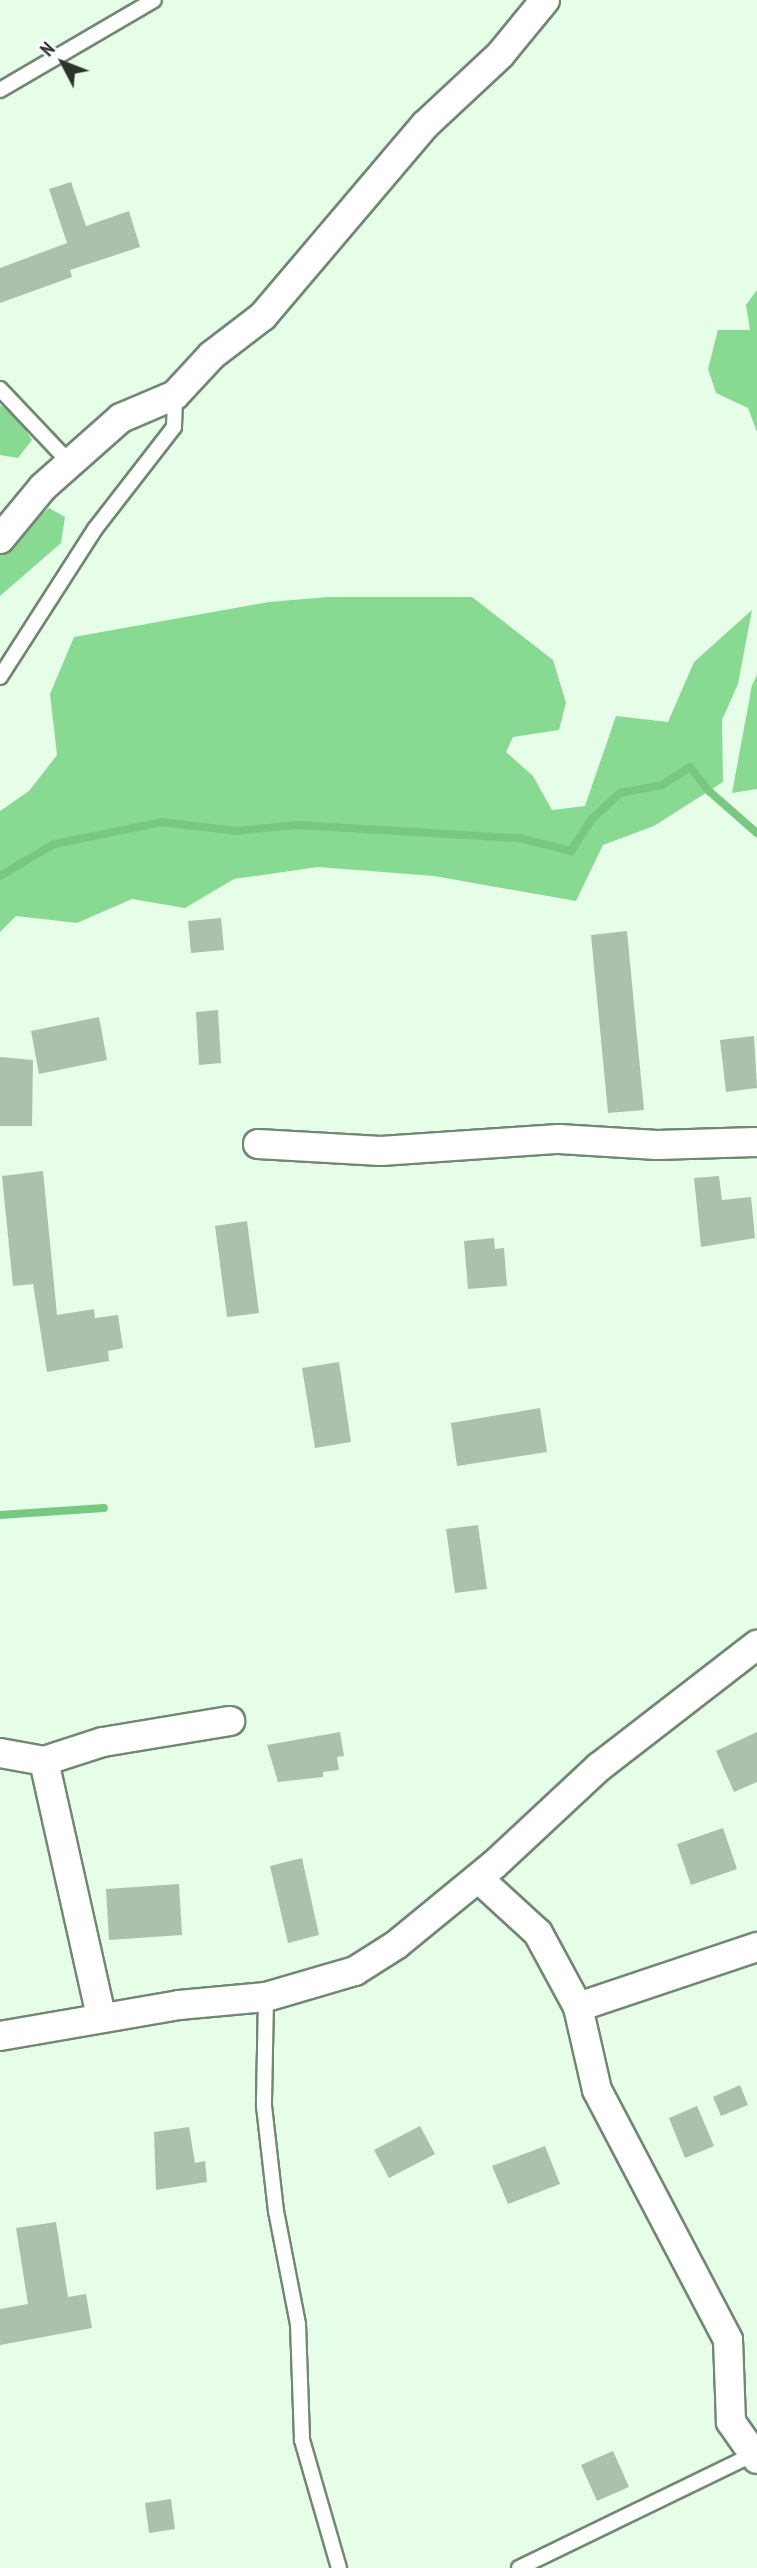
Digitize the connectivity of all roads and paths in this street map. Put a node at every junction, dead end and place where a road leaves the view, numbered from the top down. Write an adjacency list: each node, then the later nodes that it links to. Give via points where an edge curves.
1 (155, 0): 3 (lane)
2 (545, 0): 5 (street, via 500,55 425,125 263,316 212,355)
3 (0, 90)
4 (0, 389): 6 (lane)
5 (175, 395): 6 (street, via 121,418); 8 (lane, via 174,427 95,529)
6 (71, 464): 7 (street, via 43,487)
7 (0, 538)
8 (0, 677)
9 (757, 1142): 10 (street, via 657,1145 559,1139 381,1151)
10 (258, 1144)
11 (757, 1645): 15 (street, via 599,1767)
12 (230, 1721): 14 (street, via 103,1741)
13 (0, 1753): 14 (street)
14 (44, 1762): 19 (street)
15 (478, 1878): 17 (street, via 355,1971); 18 (street, via 538,1933)
16 (757, 1947): 18 (street)
17 (265, 1997): 19 (street); 22 (lane, via 264,2106 276,2211 298,2324 302,2440)
18 (578, 2007): 21 (street, via 597,2090 728,2340 731,2422)
19 (100, 2017): 20 (street)
20 (0, 2036)
21 (755, 2456): 23 (lane)
22 (339, 2568)
23 (519, 2568)

